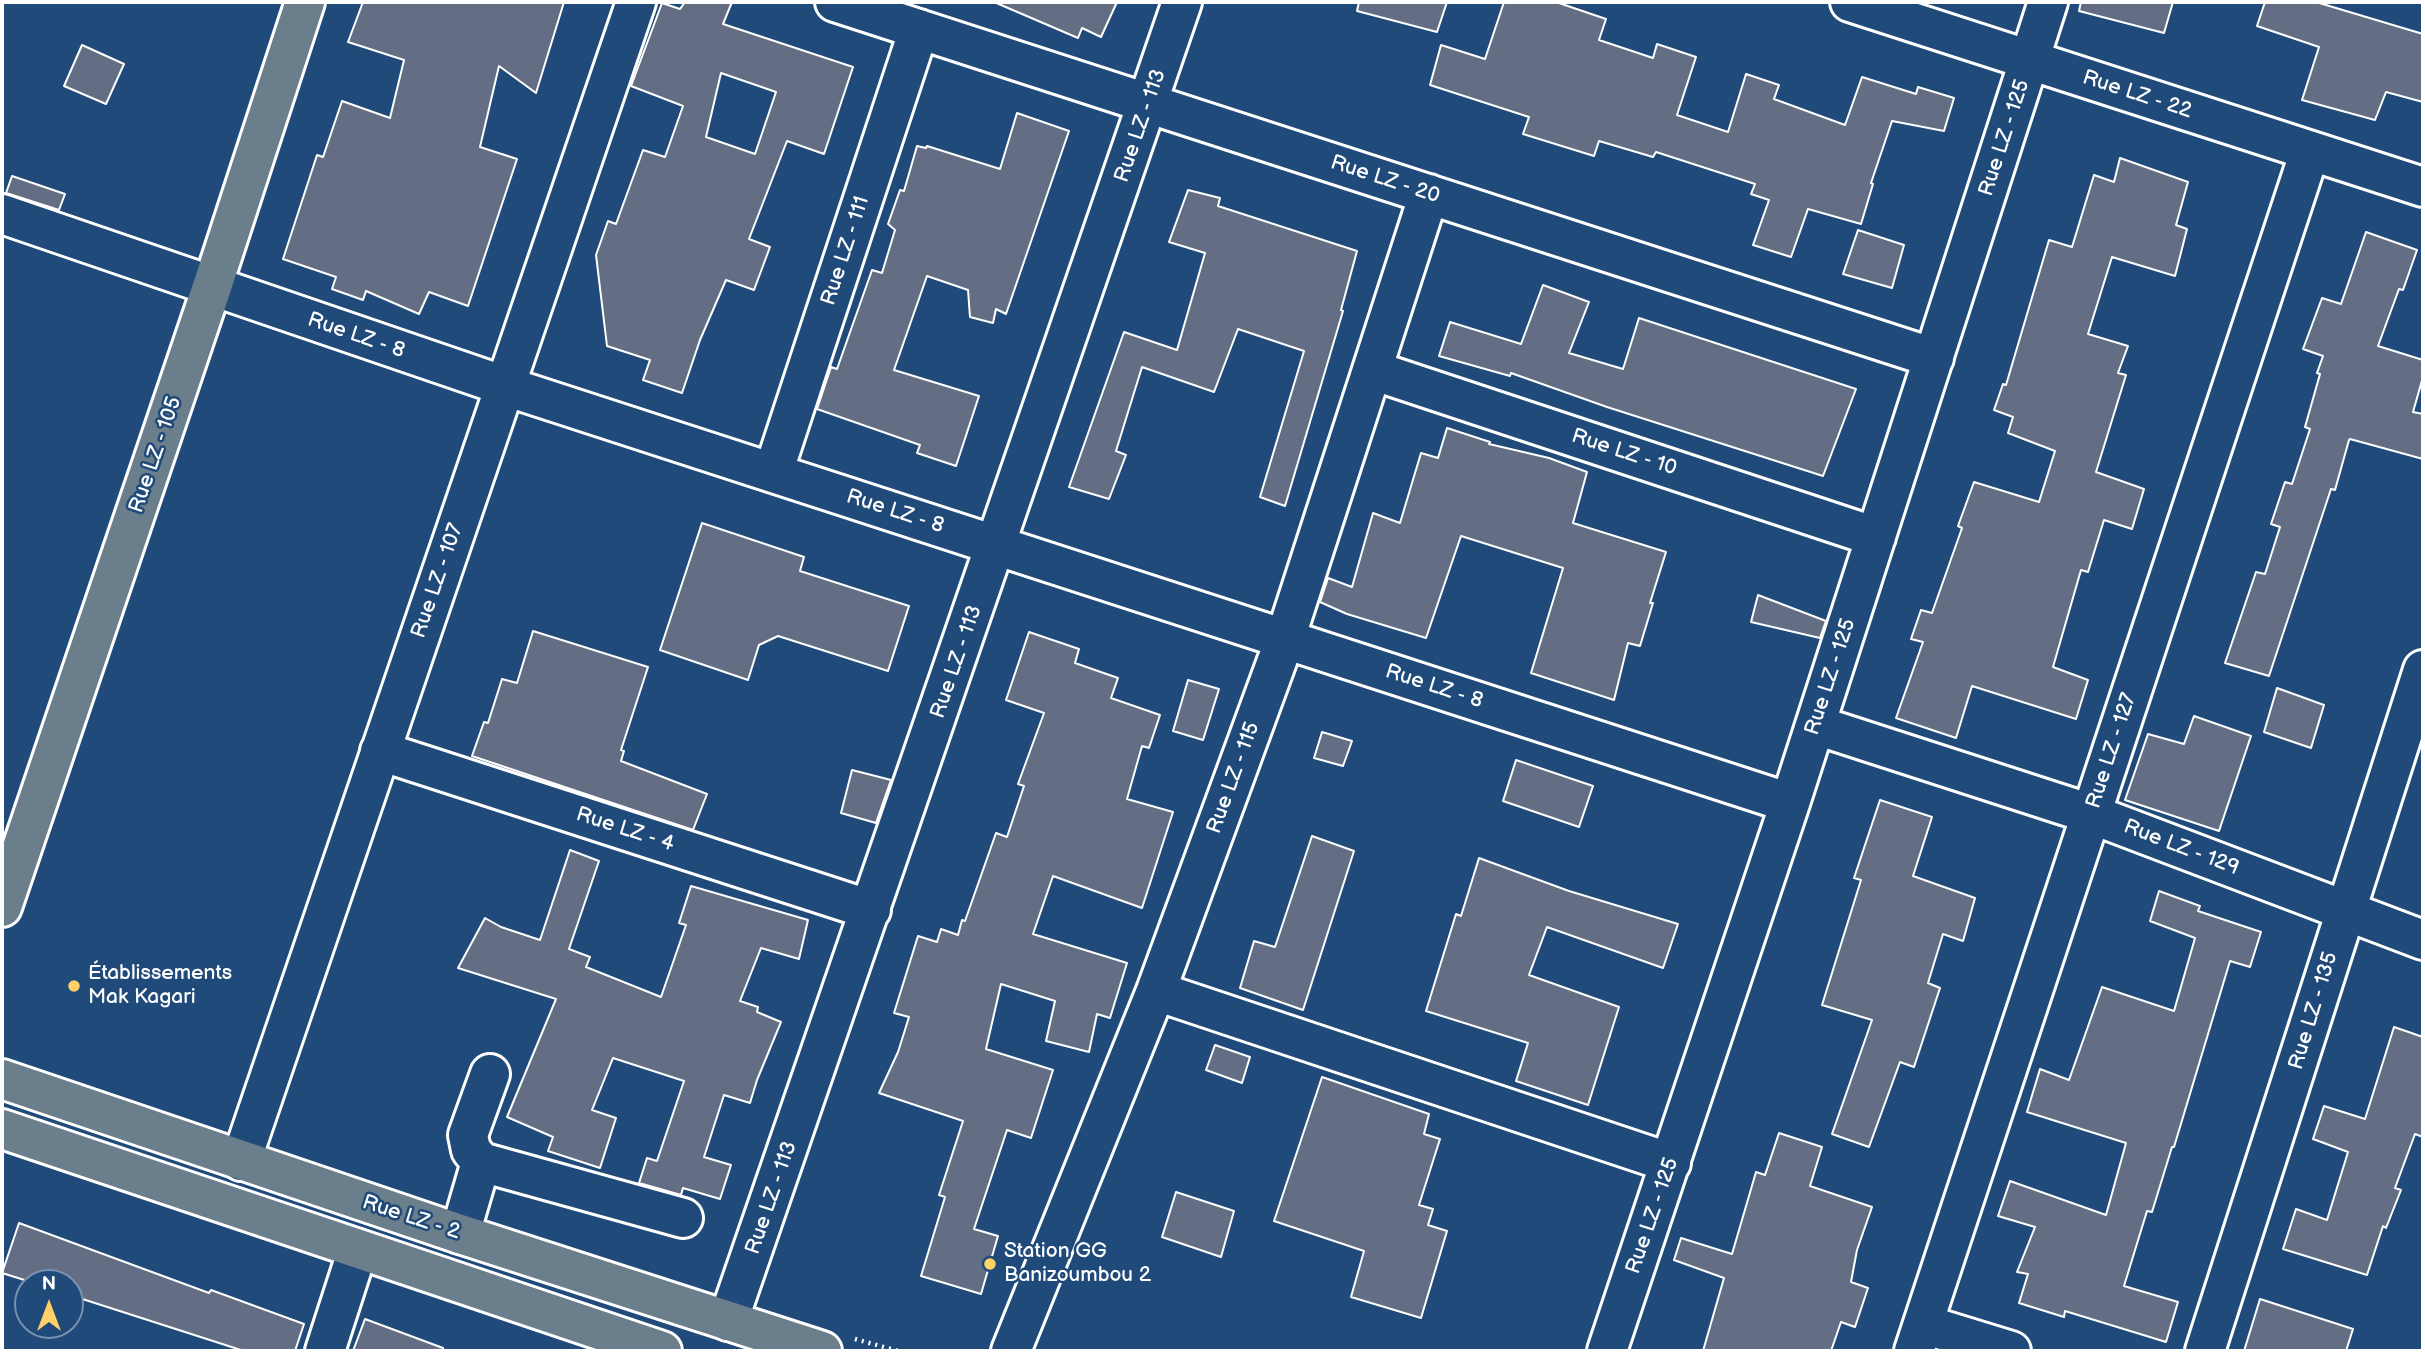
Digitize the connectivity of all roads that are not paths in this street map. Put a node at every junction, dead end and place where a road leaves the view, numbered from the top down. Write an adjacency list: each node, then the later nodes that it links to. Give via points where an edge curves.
1 (304, 2): 14 (main road, Rue LZ - 105)
2 (636, 2): 17 (street, Rue LZ - 107)
3 (835, 2): 7 (street, Rue LZ - 20)
4 (1182, 2): 9 (street, Rue LZ - 113)
5 (1850, 2): 8 (street, Rue LZ - 22)
6 (2048, 2): 8 (street, Rue LZ - 125)
7 (919, 29): 9 (street, Rue LZ - 20); 18 (street, Rue LZ - 111)
8 (2030, 60): 10 (street, Rue LZ - 22); 15 (street, Rue LZ - 125)
9 (1149, 103): 12 (street, Rue LZ - 20); 20 (street, Rue LZ - 113)
10 (2309, 151): 11 (street, Rue LZ - 22); 26 (street, Rue LZ - 127)
11 (2423, 187)
12 (1429, 194): 15 (street, Rue LZ - 20); 16 (street, Rue LZ - 115)
13 (2, 214): 14 (street, Rue LZ - 8)
14 (212, 287): 17 (street, Rue LZ - 8); 27 (main road, Rue LZ - 105)
15 (1934, 358): 19 (street, Rue LZ - 125)
16 (1372, 370): 19 (street, Rue LZ - 10); 21 (street, Rue LZ - 115)
17 (505, 386): 18 (street, Rue LZ - 8); 24 (street, Rue LZ - 107)
18 (773, 473): 20 (street, Rue LZ - 8)
19 (1876, 537): 23 (street, Rue LZ - 125)
20 (997, 545): 21 (street, Rue LZ - 8); 28 (street, Rue LZ - 113)
21 (1285, 639): 25 (street, Rue LZ - 8); 31 (street, Rue LZ - 115)
22 (2423, 670): 29 (street, Rue LZ - 135)
23 (1816, 724): 25 (street, Rue LZ - 125); 26 (street, Rue LZ - 129)
24 (380, 751): 28 (street, Rue LZ - 4); 35 (street, Rue LZ - 107)
25 (1790, 803): 37 (street, Rue LZ - 125)
26 (2091, 814): 29 (street, Rue LZ - 129); 42 (street, Rue LZ - 127)
27 (2, 907)
28 (871, 909): 41 (street, Rue LZ - 113)
29 (2346, 911): 30 (street, Rue LZ - 129); 49 (street, Rue LZ - 135)
30 (2423, 940)
31 (1156, 991): 37 (street); 46 (street, Rue LZ - 115)
32 (490, 1074): 36 (street, via 468,1135 471,1150)
33 (2, 1079): 35 (main road, Rue LZ - 2)
34 (2, 1129): 40 (main road)
35 (240, 1161): 39 (main road, Rue LZ - 2)
36 (481, 1162): 38 (street); 39 (street)
37 (1671, 1163): 47 (street, Rue LZ - 125)
38 (683, 1218)
39 (460, 1234): 41 (main road, Rue LZ - 2)
40 (358, 1248): 43 (street); 44 (main road)
41 (728, 1321): 45 (main road, Rue LZ - 2)
42 (1919, 1338): 48 (street)
43 (324, 1351)
44 (662, 1351)
45 (822, 1351)
46 (1011, 1351)
47 (1607, 1351)
48 (2011, 1351)
49 (2205, 1351)

